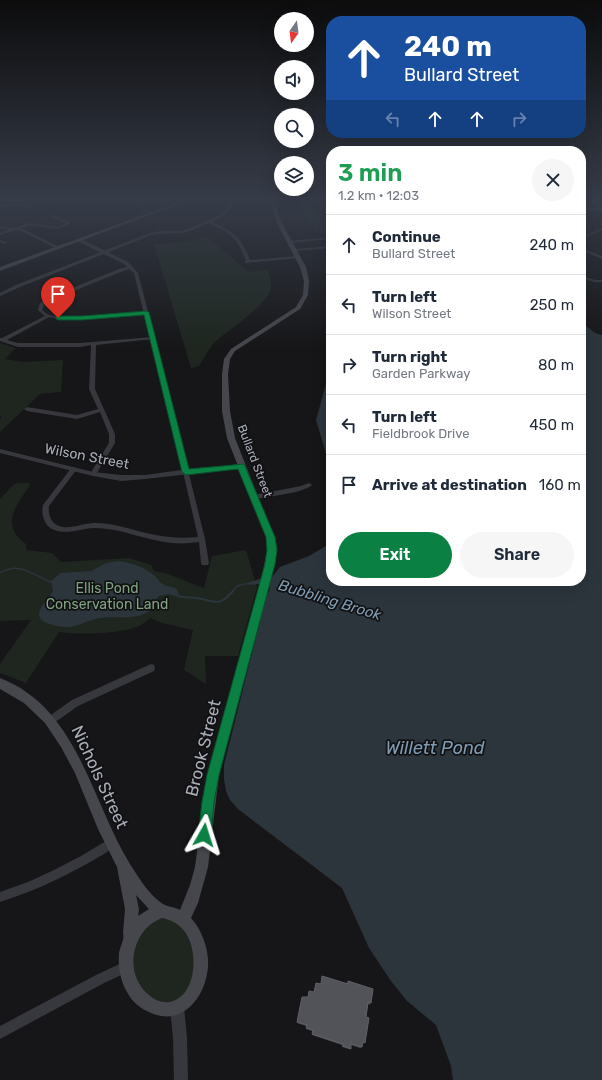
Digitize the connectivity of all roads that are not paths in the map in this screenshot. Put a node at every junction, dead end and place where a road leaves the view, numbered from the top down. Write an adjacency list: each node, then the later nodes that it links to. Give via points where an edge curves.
1 (97, 248): 8 (street)
2 (114, 248): 8 (street)
3 (243, 248): 9 (street, via 248,262)
4 (294, 248): 9 (main road, Bullard Street)
5 (324, 248): 9 (street)
6 (56, 249): 12 (main road)
7 (586, 251): 10 (street)
8 (104, 252): 11 (street); 15 (street)
9 (297, 254): 24 (main road, Bullard Street, via 304,268 307,292 304,301 294,311 240,345 227,359 227,424)
10 (602, 258)
11 (131, 267): 16 (street, via 138,276); 17 (street, via 50,299 40,307 41,313)
12 (0, 270)
13 (586, 279): 14 (street)
14 (602, 280)
15 (0, 295)
16 (146, 312): 17 (street, via 82,318); 18 (street)
17 (47, 317): 19 (street)
18 (153, 338): 20 (street); 26 (street)
19 (1, 340): 20 (street, via 18,344)
20 (94, 345): 22 (street, via 92,389)
21 (27, 410): 22 (street, via 77,417)
22 (102, 410): 27 (street, via 112,434 112,443)
23 (0, 451): 25 (street, Wilson Street)
24 (241, 466): 26 (street, Wilson Street); 29 (main road, Bullard Street)
25 (74, 469): 27 (street, Wilson Street); 30 (street, via 44,510 46,518 55,527 64,529 96,526 177,542)
26 (186, 472): 27 (street, Wilson Street, via 137,478); 30 (street)
27 (93, 474)
28 (309, 485): 29 (street)
29 (254, 497): 32 (main road, Bullard Street, via 271,543 271,557)
30 (202, 539): 31 (street)
31 (205, 563)
32 (258, 609): 40 (main road, Brook Street, via 210,788 202,863 196,891)
33 (151, 668): 35 (street, via 75,703)
34 (0, 683): 35 (main road, Nichols Street, via 25,696)
35 (51, 720): 36 (main road, Nichols Street, via 69,747)
36 (111, 843): 37 (main road, Nichols Street); 38 (street, via 38,882)
37 (122, 864): 39 (main road, Nichols Street, via 144,896); 41 (main road, Nichols Street, via 132,909)
38 (0, 897)
39 (162, 911): 40 (main road, via 177,914); 41 (main road, via 153,913 139,923)
40 (183, 919): 43 (main road, via 189,925 197,942 201,962 194,990)
41 (129, 939): 42 (main road)
42 (126, 967): 43 (main road, via 135,992 147,1004 162,1010); 44 (street)
43 (177, 1007): 45 (street)
44 (0, 1034)
45 (181, 1080)

